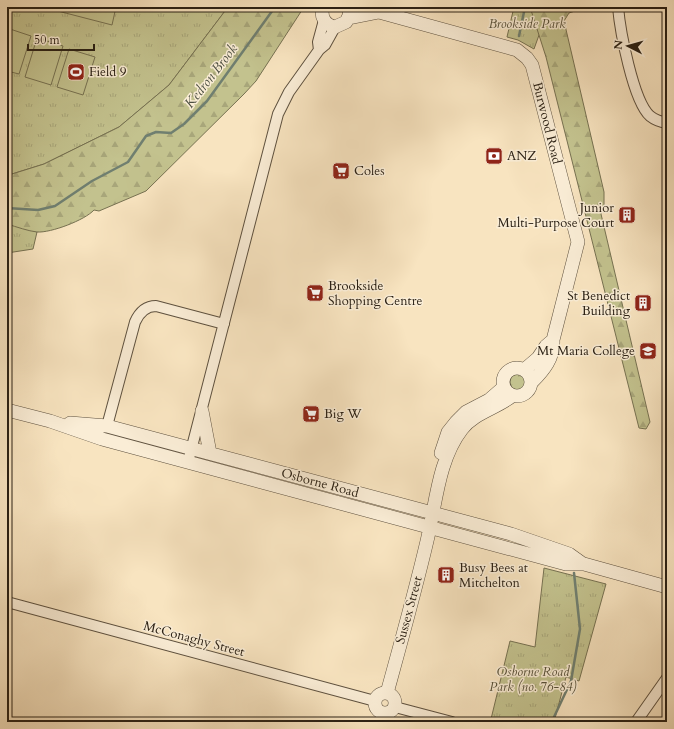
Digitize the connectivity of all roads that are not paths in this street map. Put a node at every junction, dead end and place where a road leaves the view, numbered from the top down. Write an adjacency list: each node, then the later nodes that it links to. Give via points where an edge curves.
1 (618, 7): 7 (street, via 627,58 642,106 650,116)
2 (374, 10): 3 (street); 9 (street, Burwood Road, via 517,50 532,65 578,242)
3 (349, 13): 5 (street, via 343,24)
4 (324, 14): 5 (street, via 327,24); 6 (street, via 318,42)
5 (335, 27): 6 (street, via 325,45)
6 (319, 50): 8 (street, via 289,92 278,114)
7 (667, 123)
8 (224, 324): 14 (street); 16 (street, via 156,306 141,311 135,322)
9 (553, 340): 10 (street, Burwood Road); 11 (street, Burwood Road, via 550,359)
10 (524, 370): 11 (street); 12 (street, via 516,368 508,371 504,378)
11 (532, 382): 12 (street, via 526,394 519,396)
12 (508, 391): 20 (street, via 503,404 474,418 462,429 448,454)
13 (7, 410): 15 (street, Osborne Road)
14 (202, 412): 17 (street); 18 (street)
15 (50, 421): 16 (street, Osborne Road); 19 (street, Osborne Road, via 102,439)
16 (107, 426): 17 (street, Osborne Road)
17 (192, 448): 18 (street, Osborne Road); 19 (street)
18 (210, 453): 20 (street, Osborne Road)
19 (188, 462): 21 (street, Osborne Road)
20 (430, 512): 21 (street); 22 (street, Osborne Road, via 531,540 569,554)
21 (430, 527): 22 (street, Osborne Road, via 566,564); 26 (street, Sussex Street)
22 (584, 564): 23 (street, Osborne Road)
23 (667, 587)
24 (7, 602): 27 (street, McConaghy Street)
25 (667, 678): 31 (street)
26 (387, 693): 27 (street, via 379,694); 28 (street, via 393,697)
27 (375, 701): 29 (street)
28 (394, 706): 29 (street); 30 (street)
29 (380, 717)
30 (452, 722)
31 (636, 722)

